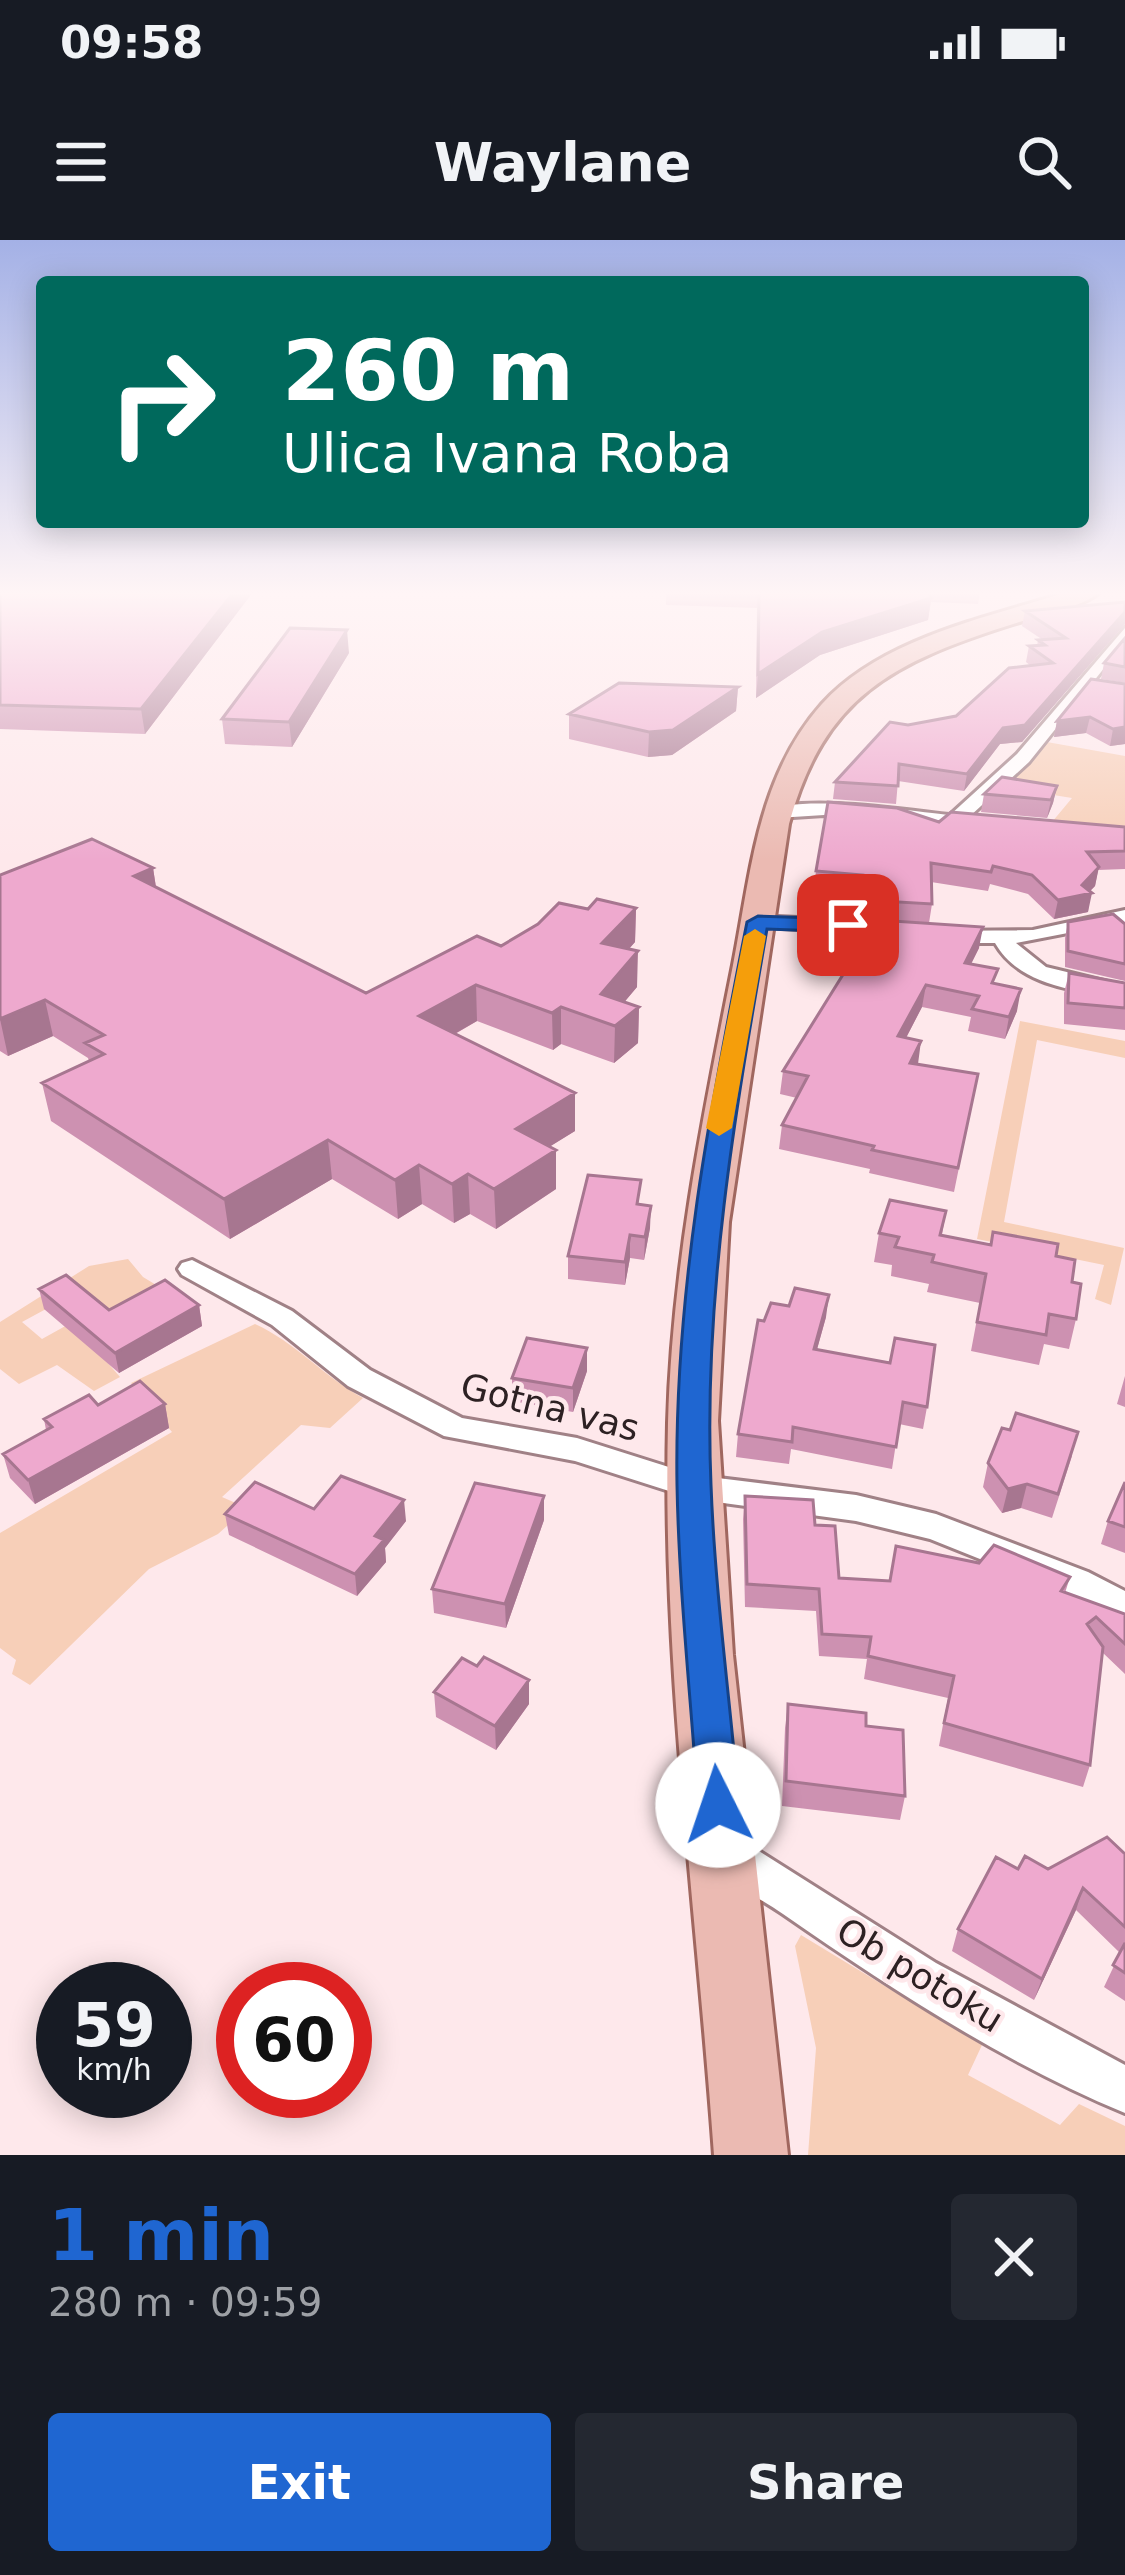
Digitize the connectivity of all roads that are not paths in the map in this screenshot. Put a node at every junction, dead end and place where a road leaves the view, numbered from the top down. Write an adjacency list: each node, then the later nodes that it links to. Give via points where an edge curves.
1 (866, 681): 5 (main road, via 805,743)
2 (1086, 681): 3 (street)
3 (1083, 685): 4 (street); 6 (street, via 1023,758)
4 (1104, 688)
5 (777, 812): 6 (street); 9 (main road)
6 (955, 820): 7 (street)
7 (1000, 826)
8 (1125, 916): 10 (street)
9 (758, 922): 10 (street); 13 (main road, via 713,1160)
10 (1003, 939): 11 (street, via 1008,952 1049,976)
11 (1125, 993)
12 (192, 1269): 13 (street, Gotna vas, via 282,1318 359,1378 455,1428 577,1450)
13 (694, 1486): 14 (street, Gotna vas, via 936,1527); 15 (main road)
14 (1125, 1608)
15 (723, 1848): 16 (street, Ob potoku, via 803,1906); 17 (main road)
16 (1125, 2090)
17 (752, 2155)

